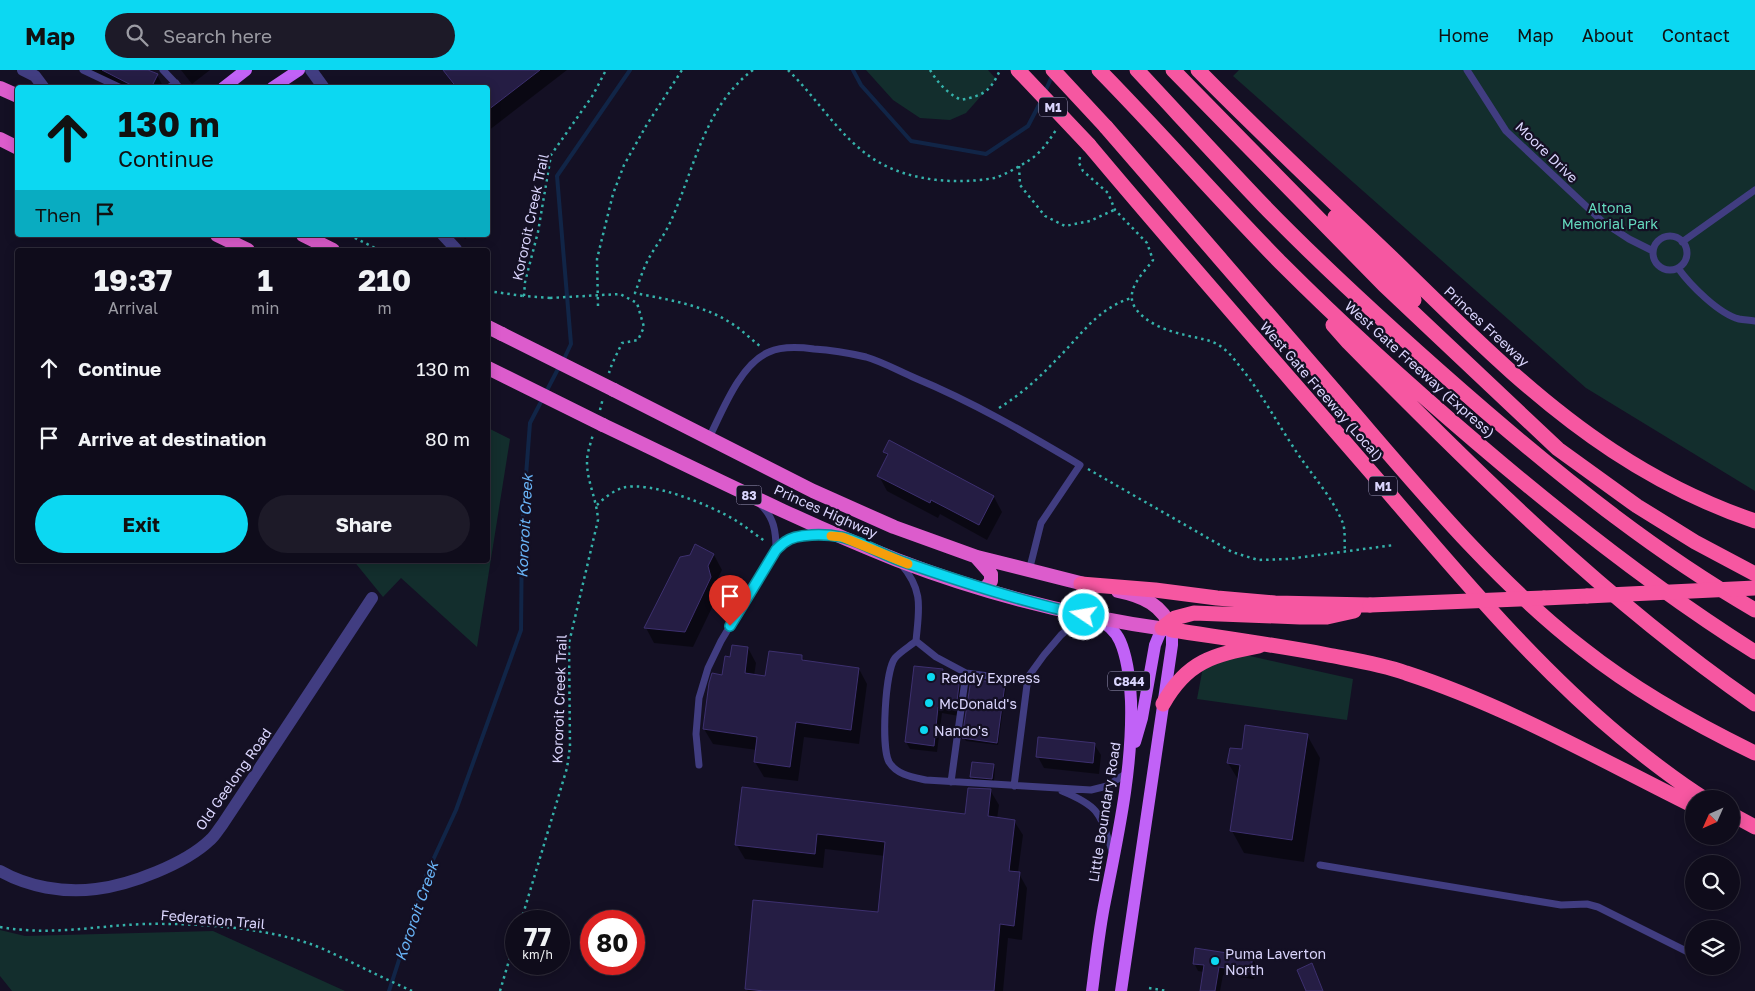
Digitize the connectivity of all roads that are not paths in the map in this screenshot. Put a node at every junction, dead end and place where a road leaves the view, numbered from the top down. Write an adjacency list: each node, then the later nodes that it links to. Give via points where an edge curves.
1 (83, 70): 15 (lane)
2 (163, 70): 16 (lane)
3 (246, 70): 17 (main road)
4 (301, 70): 18 (main road); 19 (main road)
5 (311, 70): 20 (street)
6 (1018, 70): 72 (highway, West Gate Freeway (Local) / M1, bridge, via 1553,677 1643,755)
7 (1053, 70): 65 (highway, bridge, via 1403,471 1498,573 1584,650 1630,683 1712,732)
8 (1099, 70): 35 (highway, West Gate Freeway (Express))
9 (1136, 70): 55 (highway, West Gate Freeway (Express), via 1265,207 1446,377 1617,519)
10 (1173, 70): 40 (highway, via 1384,285)
11 (1198, 70): 23 (highway)
12 (1467, 70): 34 (lane, Moore Drive, via 1506,131 1603,222 1629,240)
13 (32, 72): 14 (street)
14 (42, 85)
15 (115, 85)
16 (178, 85)
17 (227, 85)
18 (277, 85)
19 (287, 85)
20 (322, 85)
21 (0, 88): 22 (highway)
22 (15, 95)
23 (1233, 105): 40 (highway); 43 (highway, Princes Freeway, via 1538,396 1652,475 1704,502)
24 (0, 139): 25 (highway)
25 (15, 146)
26 (1755, 190): 30 (lane)
27 (221, 237): 31 (highway)
28 (307, 237): 32 (highway)
29 (445, 237): 33 (street)
30 (1682, 242): 34 (lane, via 1667,236 1658,241); 36 (lane, via 1686,256)
31 (244, 248)
32 (329, 248)
33 (455, 248)
34 (1653, 251): 36 (lane, via 1658,266 1668,270)
35 (1281, 262): 60 (highway, West Gate Freeway (Express), via 1426,399 1530,488 1628,565); 64 (highway, via 1348,342 1503,496 1604,589)
36 (1678, 268): 37 (lane, via 1696,290 1718,308 1738,319)
37 (1755, 321)
38 (490, 328): 41 (highway, Princes Highway / 83, bridge)
39 (490, 369): 42 (highway, Princes Highway / 83, bridge)
40 (1527, 420): 49 (highway, via 1572,459 1637,506)
41 (709, 438): 46 (highway, Princes Highway / 83, via 813,491 894,527); 48 (lane, via 742,375 768,352 799,347 834,350 867,358 934,385 1080,464 1041,523)
42 (751, 496): 44 (highway, Princes Highway / 83); 45 (lane, via 772,518)
43 (1755, 521)
44 (842, 537): 45 (lane, via 799,536 786,540); 47 (highway, Princes Highway / 83)
45 (776, 550): 67 (lane, via 708,668 699,698 696,734)
46 (977, 557): 48 (highway, Princes Highway / 83); 52 (highway, via 991,574)
47 (898, 560): 52 (highway, Princes Highway / 83); 58 (lane, via 917,591)
48 (1028, 571): 50 (highway, Princes Highway / 83)
49 (1755, 574)
50 (1081, 584): 54 (highway, via 1275,603); 57 (highway, Princes Highway, via 1143,598 1158,608)
51 (1755, 588): 54 (highway, bridge)
52 (985, 590): 56 (highway, Princes Highway / 83)
53 (372, 598): 80 (street, Old Geelong Road, via 222,826 198,850 157,872 96,889 52,889 29,884)
54 (1370, 606): 57 (highway, via 1328,617 1194,613)
55 (1755, 610)
56 (1090, 616): 57 (highway, Princes Highway / 83); 62 (lane, via 1066,629 1036,664); 66 (main road, Little Boundary Road / C844, via 1109,627 1118,638 1126,661 1131,695)
57 (1167, 626): 59 (highway); 63 (main road, C844, via 1172,645); 66 (main road, C844, via 1155,645 1142,718)
58 (916, 641): 61 (lane, via 936,657); 69 (lane, via 894,659 889,679 884,732 889,762 908,777)
59 (1268, 644): 63 (highway, via 1226,652 1201,662 1178,682); 73 (highway, via 1375,664 1456,691 1556,735)
60 (1755, 652)
61 (966, 673): 62 (lane); 69 (lane)
62 (1027, 681): 70 (lane)
63 (1163, 704): 83 (main road, C844)
64 (1755, 704)
65 (1755, 753)
66 (1130, 756): 68 (main road, Little Boundary Road / C844)
67 (699, 765)
68 (1127, 773): 71 (lane, via 1099,789); 78 (main road, Little Boundary Road / C844)
69 (951, 782): 70 (lane)
70 (1014, 786): 71 (lane)
71 (1056, 788): 78 (lane, via 1078,797 1099,814)
72 (1692, 790)
73 (1685, 801)
74 (1740, 819): 75 (highway)
75 (1755, 827)
76 (1740, 829): 77 (highway)
77 (1755, 836)
78 (1114, 856): 82 (main road, Little Boundary Road)
79 (1320, 865): 81 (lane, via 1561,905 1587,904)
80 (0, 871)
81 (1685, 951)
82 (1092, 991)
83 (1121, 991)

